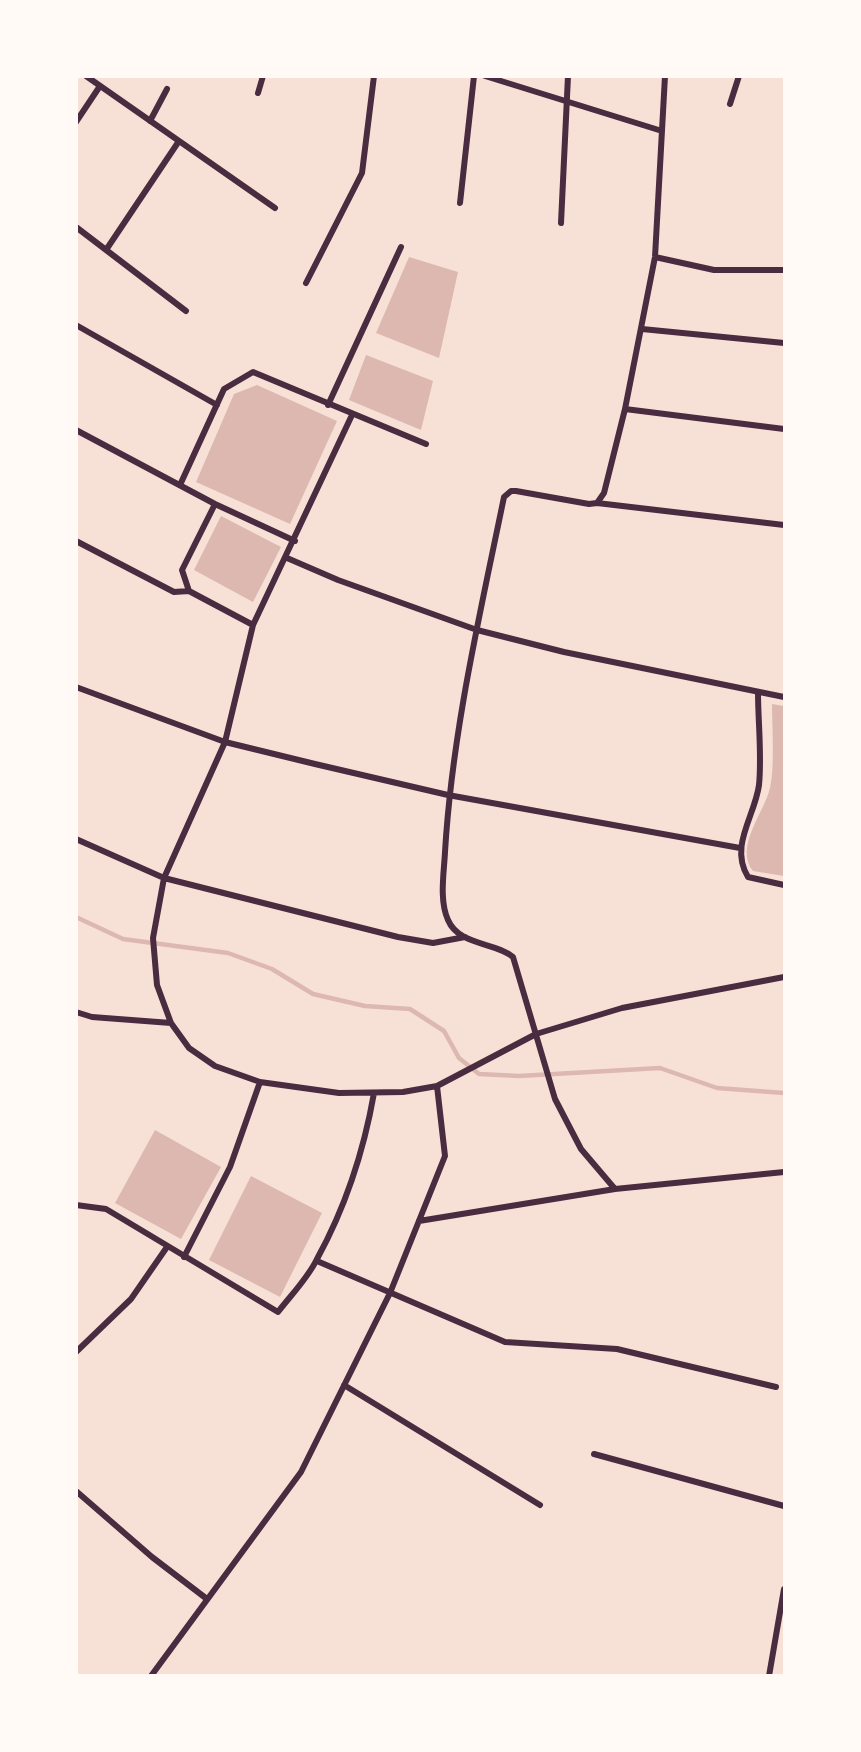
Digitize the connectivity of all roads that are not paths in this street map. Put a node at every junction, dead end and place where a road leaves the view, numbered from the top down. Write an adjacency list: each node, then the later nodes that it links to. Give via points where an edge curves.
1 (86, 76): 9 (street)
2 (263, 76): 11 (street)
3 (374, 76): 26 (street, via 362,173)
4 (474, 76): 18 (street)
5 (485, 76): 12 (street)
6 (568, 76): 12 (street)
7 (665, 76): 16 (street)
8 (739, 76): 13 (street)
9 (100, 86): 14 (street); 15 (street)
10 (167, 89): 14 (street)
11 (258, 93)
12 (566, 102): 16 (street); 20 (street)
13 (730, 104)
14 (150, 121): 17 (street)
15 (76, 122)
16 (662, 131): 24 (street)
17 (179, 141): 19 (street); 23 (street)
18 (460, 203)
19 (275, 208)
20 (561, 223)
21 (76, 227): 23 (street)
22 (401, 246): 32 (street)
23 (106, 250): 27 (street)
24 (655, 257): 25 (street, via 714,270); 29 (street)
25 (784, 270)
26 (306, 283)
27 (186, 311)
28 (76, 325): 31 (street)
29 (642, 328): 30 (street); 33 (street)
30 (784, 343)
31 (217, 405): 32 (street, via 224,389 253,372); 38 (street)
32 (328, 405): 34 (street)
33 (625, 409): 36 (street); 39 (street, via 604,493)
34 (352, 415): 37 (street); 43 (street)
35 (76, 429): 38 (street)
36 (784, 429)
37 (426, 444)
38 (180, 485): 40 (street)
39 (597, 503): 41 (street); 47 (street, via 516,491 504,497)
40 (215, 504): 43 (street); 45 (street, via 182,570)
41 (784, 525)
42 (76, 541): 45 (street, via 174,592)
43 (295, 541): 44 (street)
44 (287, 558): 46 (street); 47 (street)
45 (189, 591): 46 (street)
46 (253, 625): 51 (street)
47 (477, 630): 49 (street); 52 (street)
48 (76, 687): 51 (street)
49 (758, 692): 50 (street); 54 (street, via 759,785)
50 (784, 697)
51 (225, 742): 52 (street); 55 (street)
52 (448, 795): 54 (street); 57 (street, via 443,891 448,922)
53 (76, 838): 55 (street)
54 (740, 848): 56 (street, via 748,878)
55 (164, 878): 57 (street, via 398,937 433,943); 60 (street, via 153,938 157,985)
56 (784, 885)
57 (465, 937): 61 (street, via 513,957)
58 (784, 977): 61 (street, via 622,1008)
59 (76, 1012): 60 (street, via 92,1017)
60 (171, 1023): 62 (street, via 189,1048 215,1066)
61 (536, 1034): 63 (street); 66 (street, via 555,1099 581,1149)
62 (260, 1082): 64 (street, via 339,1093); 70 (street, via 230,1167)
63 (437, 1086): 64 (street); 68 (street, via 445,1156)
64 (374, 1093): 71 (street, via 368,1129 351,1183)
65 (784, 1172): 66 (street)
66 (615, 1189): 68 (street)
67 (76, 1205): 69 (street, via 106,1209)
68 (419, 1221): 72 (street)
69 (167, 1247): 70 (street); 73 (street, via 131,1299)
70 (184, 1257): 71 (street, via 278,1312)
71 (317, 1261): 72 (street)
72 (390, 1293): 74 (street); 75 (street, via 504,1342 617,1349)
73 (76, 1352)
74 (344, 1385): 78 (street); 81 (street, via 301,1472)
75 (776, 1387)
76 (594, 1454): 79 (street)
77 (76, 1491): 81 (street)
78 (540, 1505)
79 (784, 1506)
80 (784, 1588): 83 (street)
81 (207, 1599): 82 (street)
82 (151, 1676)
83 (769, 1676)

